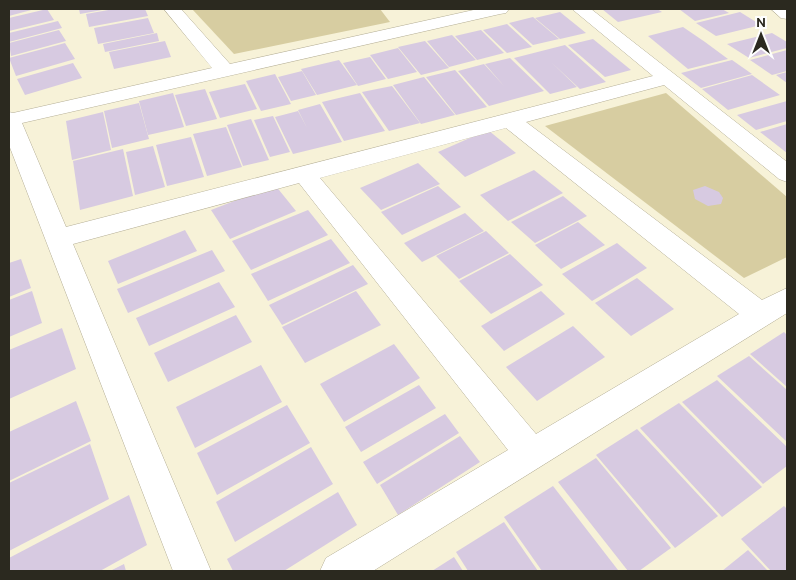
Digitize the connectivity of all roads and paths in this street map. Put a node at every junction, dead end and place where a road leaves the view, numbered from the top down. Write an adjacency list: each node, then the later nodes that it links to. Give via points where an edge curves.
1 (172, 9): 6 (street)
2 (500, 9): 6 (street, via 411,21)
3 (582, 9): 7 (street)
4 (779, 9): 5 (street)
5 (787, 14)
6 (224, 71): 8 (street)
7 (669, 78): 9 (street); 11 (street)
8 (9, 119): 12 (street)
9 (509, 120): 10 (street); 13 (street)
10 (304, 174): 12 (street); 14 (street)
11 (787, 174)
12 (57, 239): 15 (street)
13 (774, 307): 14 (street)
14 (532, 454): 16 (street)
15 (192, 571)
16 (340, 571)

